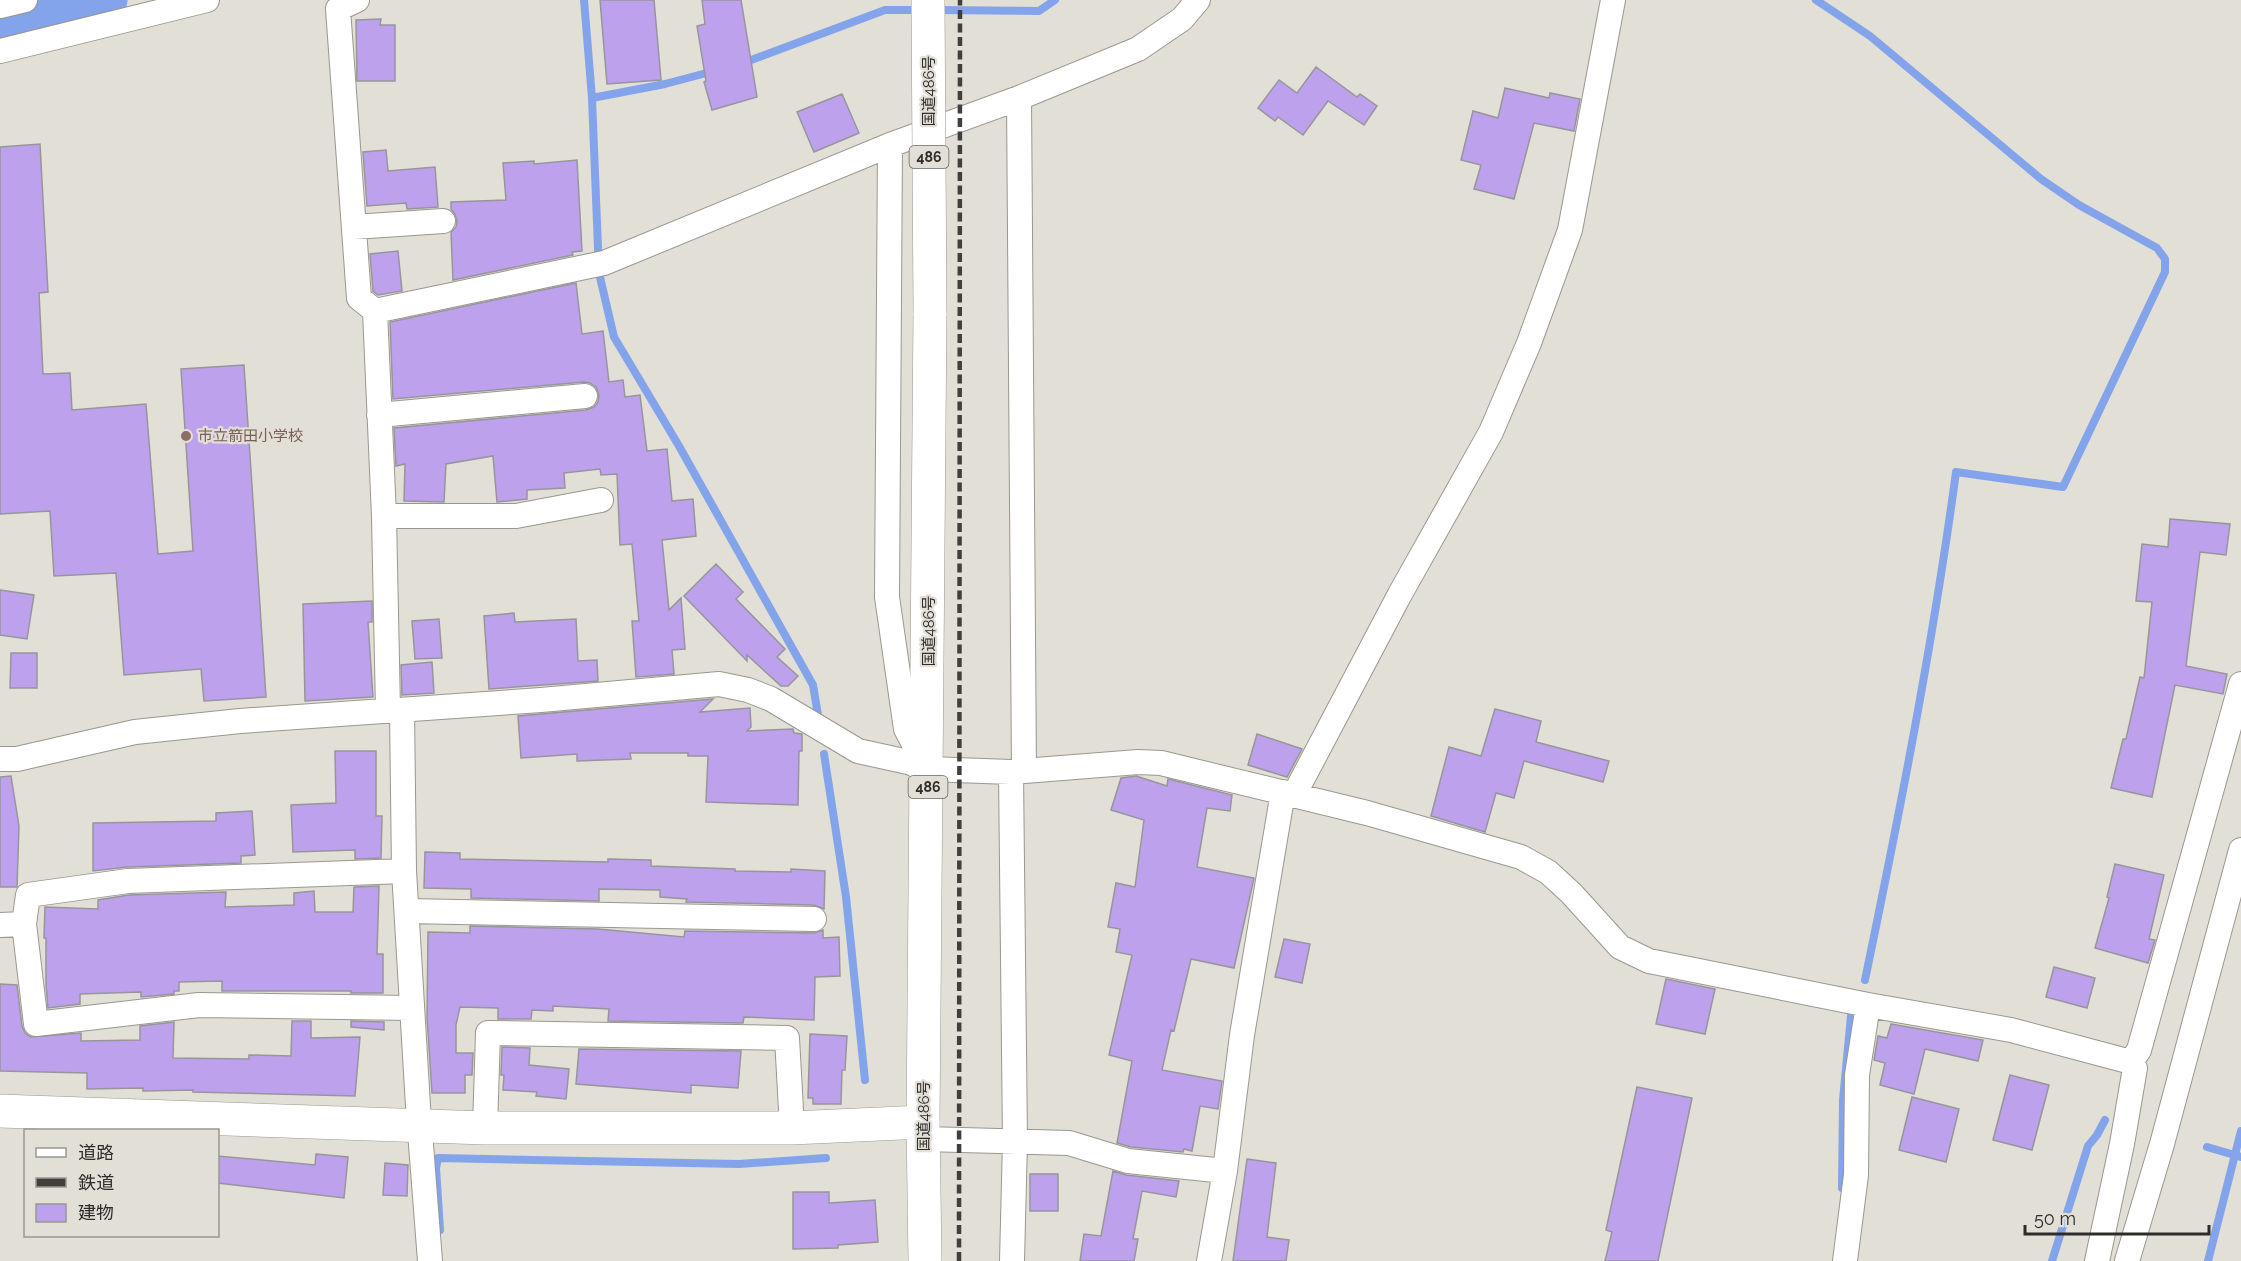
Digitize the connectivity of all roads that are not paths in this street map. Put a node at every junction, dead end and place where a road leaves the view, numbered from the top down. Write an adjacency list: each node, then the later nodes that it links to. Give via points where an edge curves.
1 (25, 0): 7 (street)
2 (207, 0): 8 (street)
3 (357, 0): 12 (street, via 338,9)
4 (928, 0): 21 (main road, 国道486号 / 486, bridge)
5 (1198, 0): 9 (street, via 1182,19 1138,49)
6 (1613, 0): 23 (street, via 1570,230 1529,343 1491,432)
7 (0, 6)
8 (0, 51)
9 (1019, 98): 10 (street); 22 (street)
10 (890, 145): 13 (street, via 598,264); 21 (street, via 887,597 906,729)
11 (443, 221): 12 (street)
12 (354, 227): 13 (street, via 359,298)
13 (375, 311): 15 (street)
14 (585, 396): 15 (street)
15 (379, 415): 17 (street)
16 (601, 500): 17 (street, via 516,516)
17 (384, 516): 19 (street)
18 (2241, 684): 32 (street, via 2139,1050)
19 (395, 710): 20 (street, via 135,732 17,759); 21 (street, via 719,684 771,699 858,751); 25 (street)
20 (0, 759)
21 (928, 770): 22 (street); 37 (main road, 国道486号 / 486)
22 (1018, 771): 23 (street, via 1161,763); 38 (street)
23 (1289, 793): 30 (street, via 1521,857 1548,872 1620,947 1648,961); 39 (street, via 1242,1035)
24 (2241, 850): 46 (street)
25 (405, 871): 26 (street); 28 (street, via 128,880 28,895)
26 (406, 911): 27 (street); 31 (street)
27 (814, 919)
28 (24, 924): 29 (street); 31 (street, via 36,1024 199,1005)
29 (0, 925)
30 (1868, 1005): 32 (street, via 2011,1030); 44 (street, via 1857,1075 1856,1175)
31 (412, 1008): 34 (street)
32 (2131, 1062): 45 (street, via 2135,1068)
33 (0, 1111): 34 (main road)
34 (420, 1127): 35 (main road); 40 (street)
35 (485, 1128): 36 (main road); 36 (street, via 488,1033 787,1038)
36 (792, 1128): 37 (main road)
37 (923, 1131): 38 (street); 41 (main road, 国道486号 / 486)
38 (1015, 1141): 39 (street, via 1069,1143 1128,1161); 42 (street)
39 (1225, 1171): 43 (street)
40 (430, 1261)
41 (925, 1261)
42 (1012, 1261)
43 (1209, 1261)
44 (1845, 1261)
45 (2097, 1261)
46 (2127, 1261)

